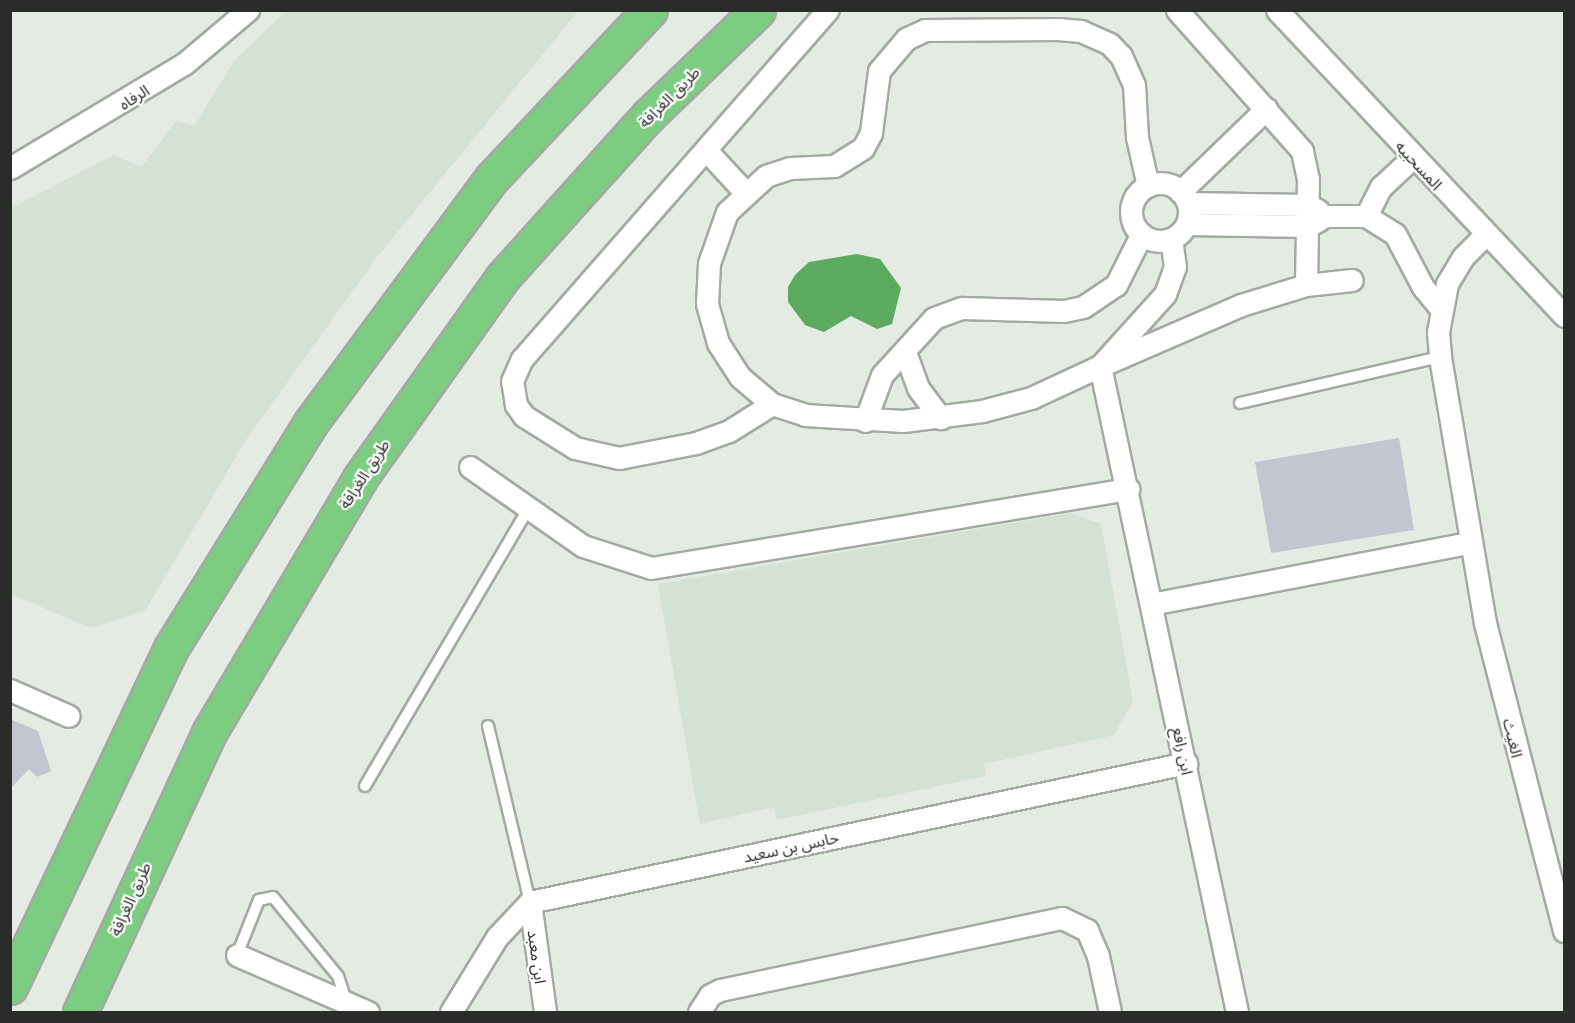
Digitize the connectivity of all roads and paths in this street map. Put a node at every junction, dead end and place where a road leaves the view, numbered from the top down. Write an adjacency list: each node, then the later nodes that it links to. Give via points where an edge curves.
1 (248, 10): 11 (street, الرفاه, via 184,64)
2 (650, 10): 44 (highway, via 492,178 312,421 171,648)
3 (758, 10): 46 (highway, طريق الغرافة, via 650,115 502,278 360,478 210,731)
4 (828, 10): 9 (street)
5 (1177, 10): 8 (street)
6 (1277, 10): 10 (street, المسحبيه)
7 (1003, 20): 12 (street, via 1081,31 1096,36 1121,56 1134,85 1137,137); 13 (street, via 906,39 879,71 871,133 863,148 834,166 790,168 766,176)
8 (1266, 109): 14 (street); 15 (street, via 1302,151)
9 (706, 150): 13 (street); 28 (street, via 522,359 515,369 513,393 524,416 555,438 597,455 619,458 696,443 729,431)
10 (1412, 158): 16 (street, via 1381,187); 18 (street, المسحبيه)
11 (10, 168)
12 (1148, 186): 14 (street, via 1165,184); 17 (street, via 1131,208)
13 (744, 191): 28 (street, via 715,237 707,304 718,343 735,369)
14 (1185, 206): 15 (street); 19 (street)
15 (1313, 216): 16 (street); 21 (street)
16 (1366, 216): 22 (street, via 1406,247 1423,287)
17 (1141, 235): 19 (street, via 1156,241); 24 (street, via 1116,285 1083,307 1064,311 947,311 921,327)
18 (1485, 235): 22 (street, الغيث, via 1463,257); 23 (street, المسحبيه)
19 (1171, 239): 26 (street, via 1175,267 1165,294)
20 (1352, 280): 21 (street)
21 (1306, 285): 26 (street, via 1241,305)
22 (1440, 308): 25 (street, الغيث)
23 (1564, 316)
24 (905, 352): 29 (street, via 918,388); 30 (street, via 874,390)
25 (1440, 357): 27 (lane); 34 (street, الغيث)
26 (1100, 366): 29 (street, via 1031,398); 32 (street, ابن رافع)
27 (1240, 403)
28 (772, 404): 30 (street, via 805,415)
29 (941, 418): 30 (street)
30 (865, 422)
31 (470, 467): 33 (street)
32 (1129, 489): 33 (street, via 651,567 583,546); 35 (street, ابن رافع)
33 (529, 508): 40 (lane)
34 (1469, 543): 35 (street); 42 (street, الغيث, via 1516,753)
35 (1151, 604): 39 (street, ابن رافع)
36 (10, 690): 37 (street)
37 (69, 716)
38 (488, 726): 41 (lane)
39 (1186, 762): 41 (street, حابس بن سعيد); 52 (street, ابن رافع)
40 (365, 786)
41 (530, 902): 48 (street, via 497,937); 49 (street, ابن معبد)
42 (1564, 931)
43 (237, 955): 45 (street); 45 (lane, via 256,906 262,898 273,897 338,976)
44 (10, 987)
45 (347, 1003): 47 (street)
46 (80, 1012)
47 (369, 1012)
48 (451, 1012)
49 (545, 1012)
50 (699, 1012): 51 (street, via 710,995 720,990 1062,918 1087,930 1098,956)
51 (1110, 1012)
52 (1238, 1012)

